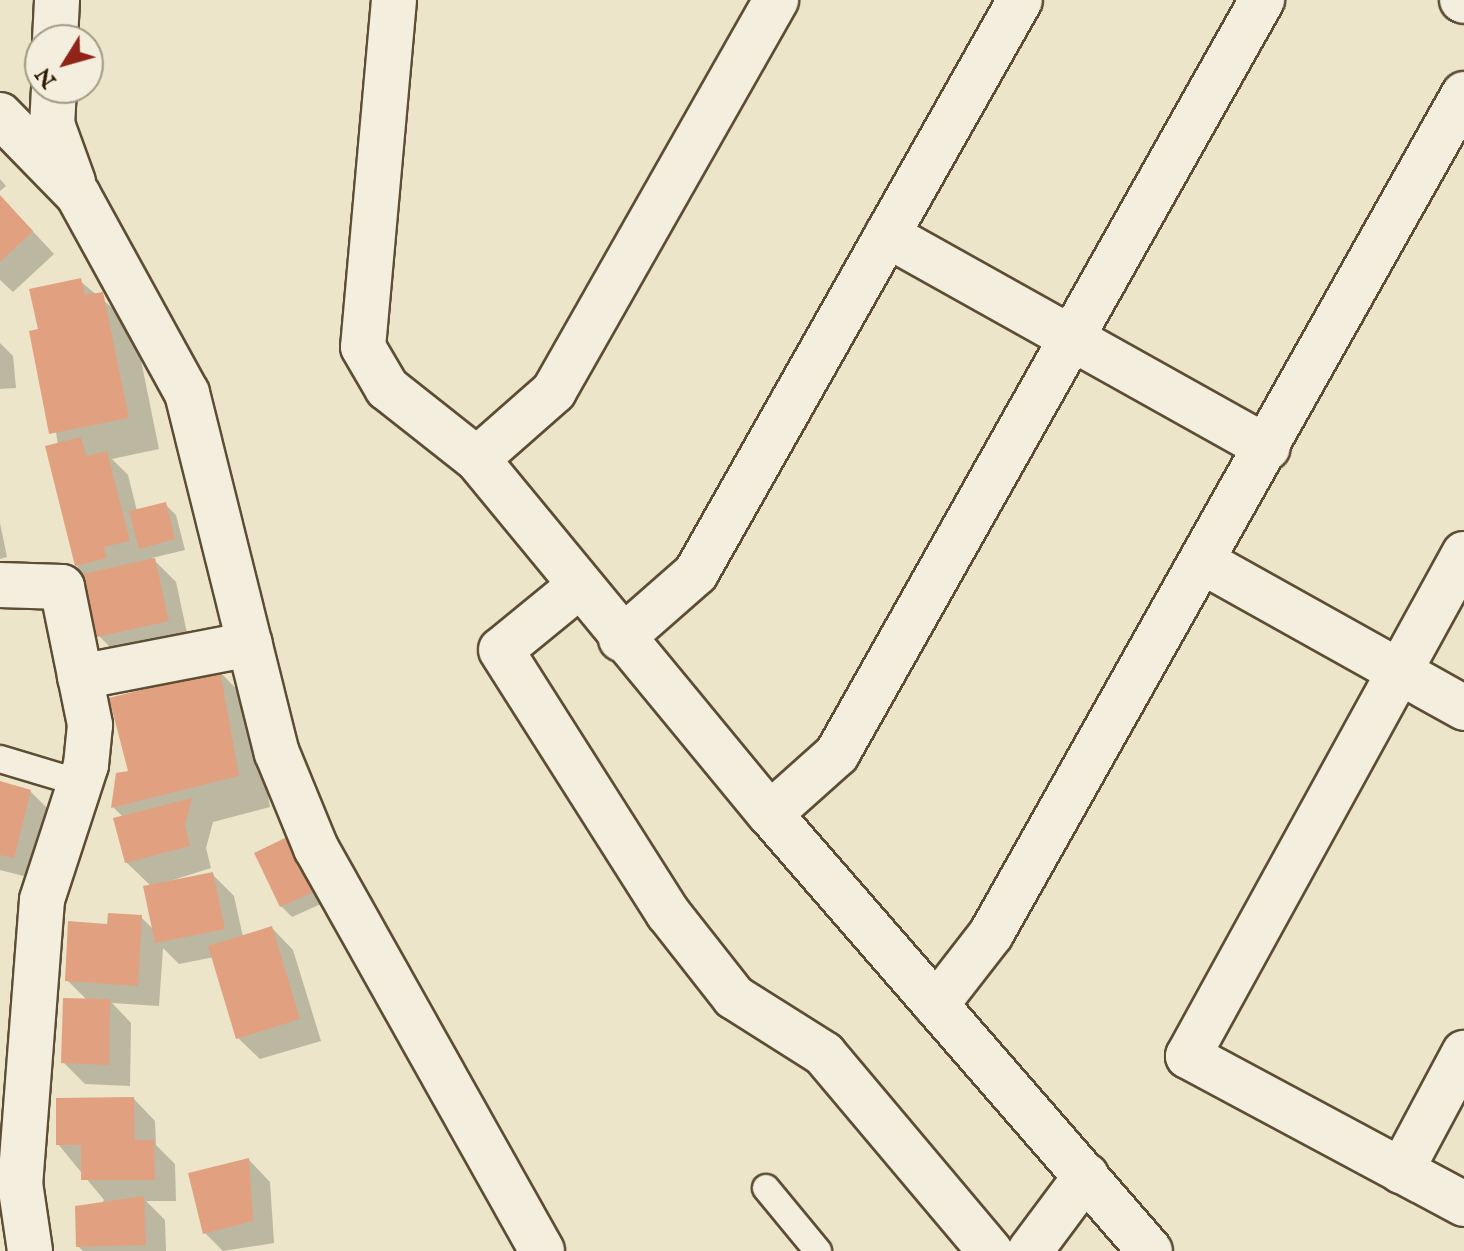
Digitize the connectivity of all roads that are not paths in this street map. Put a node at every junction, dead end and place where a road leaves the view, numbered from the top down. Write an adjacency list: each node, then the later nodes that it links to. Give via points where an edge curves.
1 (57, 0): 6 (street)
2 (394, 0): 14 (street, via 363,347 387,388)
3 (776, 0): 14 (street, via 554,391)
4 (1020, 0): 11 (street)
5 (1262, 0): 12 (street)
6 (56, 24)
7 (1464, 94): 13 (street)
8 (53, 104): 10 (street, via 52,124)
9 (0, 115): 10 (street)
10 (78, 195): 20 (street, via 187,393)
11 (887, 235): 12 (street); 19 (street, via 696,573)
12 (1070, 339): 13 (street); 26 (street, via 837,754)
13 (1268, 448): 16 (street)
14 (477, 459): 18 (street)
15 (1464, 554): 21 (street)
16 (1205, 563): 21 (street); 27 (street, via 991,934)
17 (0, 585): 22 (street, via 62,587)
18 (578, 587): 19 (street); 37 (street, via 501,650 668,913 734,997 824,1054)
19 (621, 639): 26 (street)
20 (250, 644): 22 (street); 35 (street, via 277,753 316,848)
21 (1398, 673): 23 (street); 30 (street, via 1188,1056)
22 (80, 677): 25 (street, via 90,725)
23 (1464, 708)
24 (0, 759): 25 (lane)
25 (80, 783): 29 (street, via 42,900)
26 (770, 814): 27 (street)
27 (936, 1005): 31 (street)
28 (1464, 1053): 30 (street)
29 (13, 1098): 34 (street)
30 (1401, 1171): 33 (street)
31 (1086, 1176): 38 (street); 39 (street)
32 (766, 1188): 36 (lane)
33 (1464, 1204)
34 (30, 1251)
35 (542, 1251)
36 (818, 1251)
37 (990, 1251)
38 (1030, 1251)
39 (1150, 1251)

